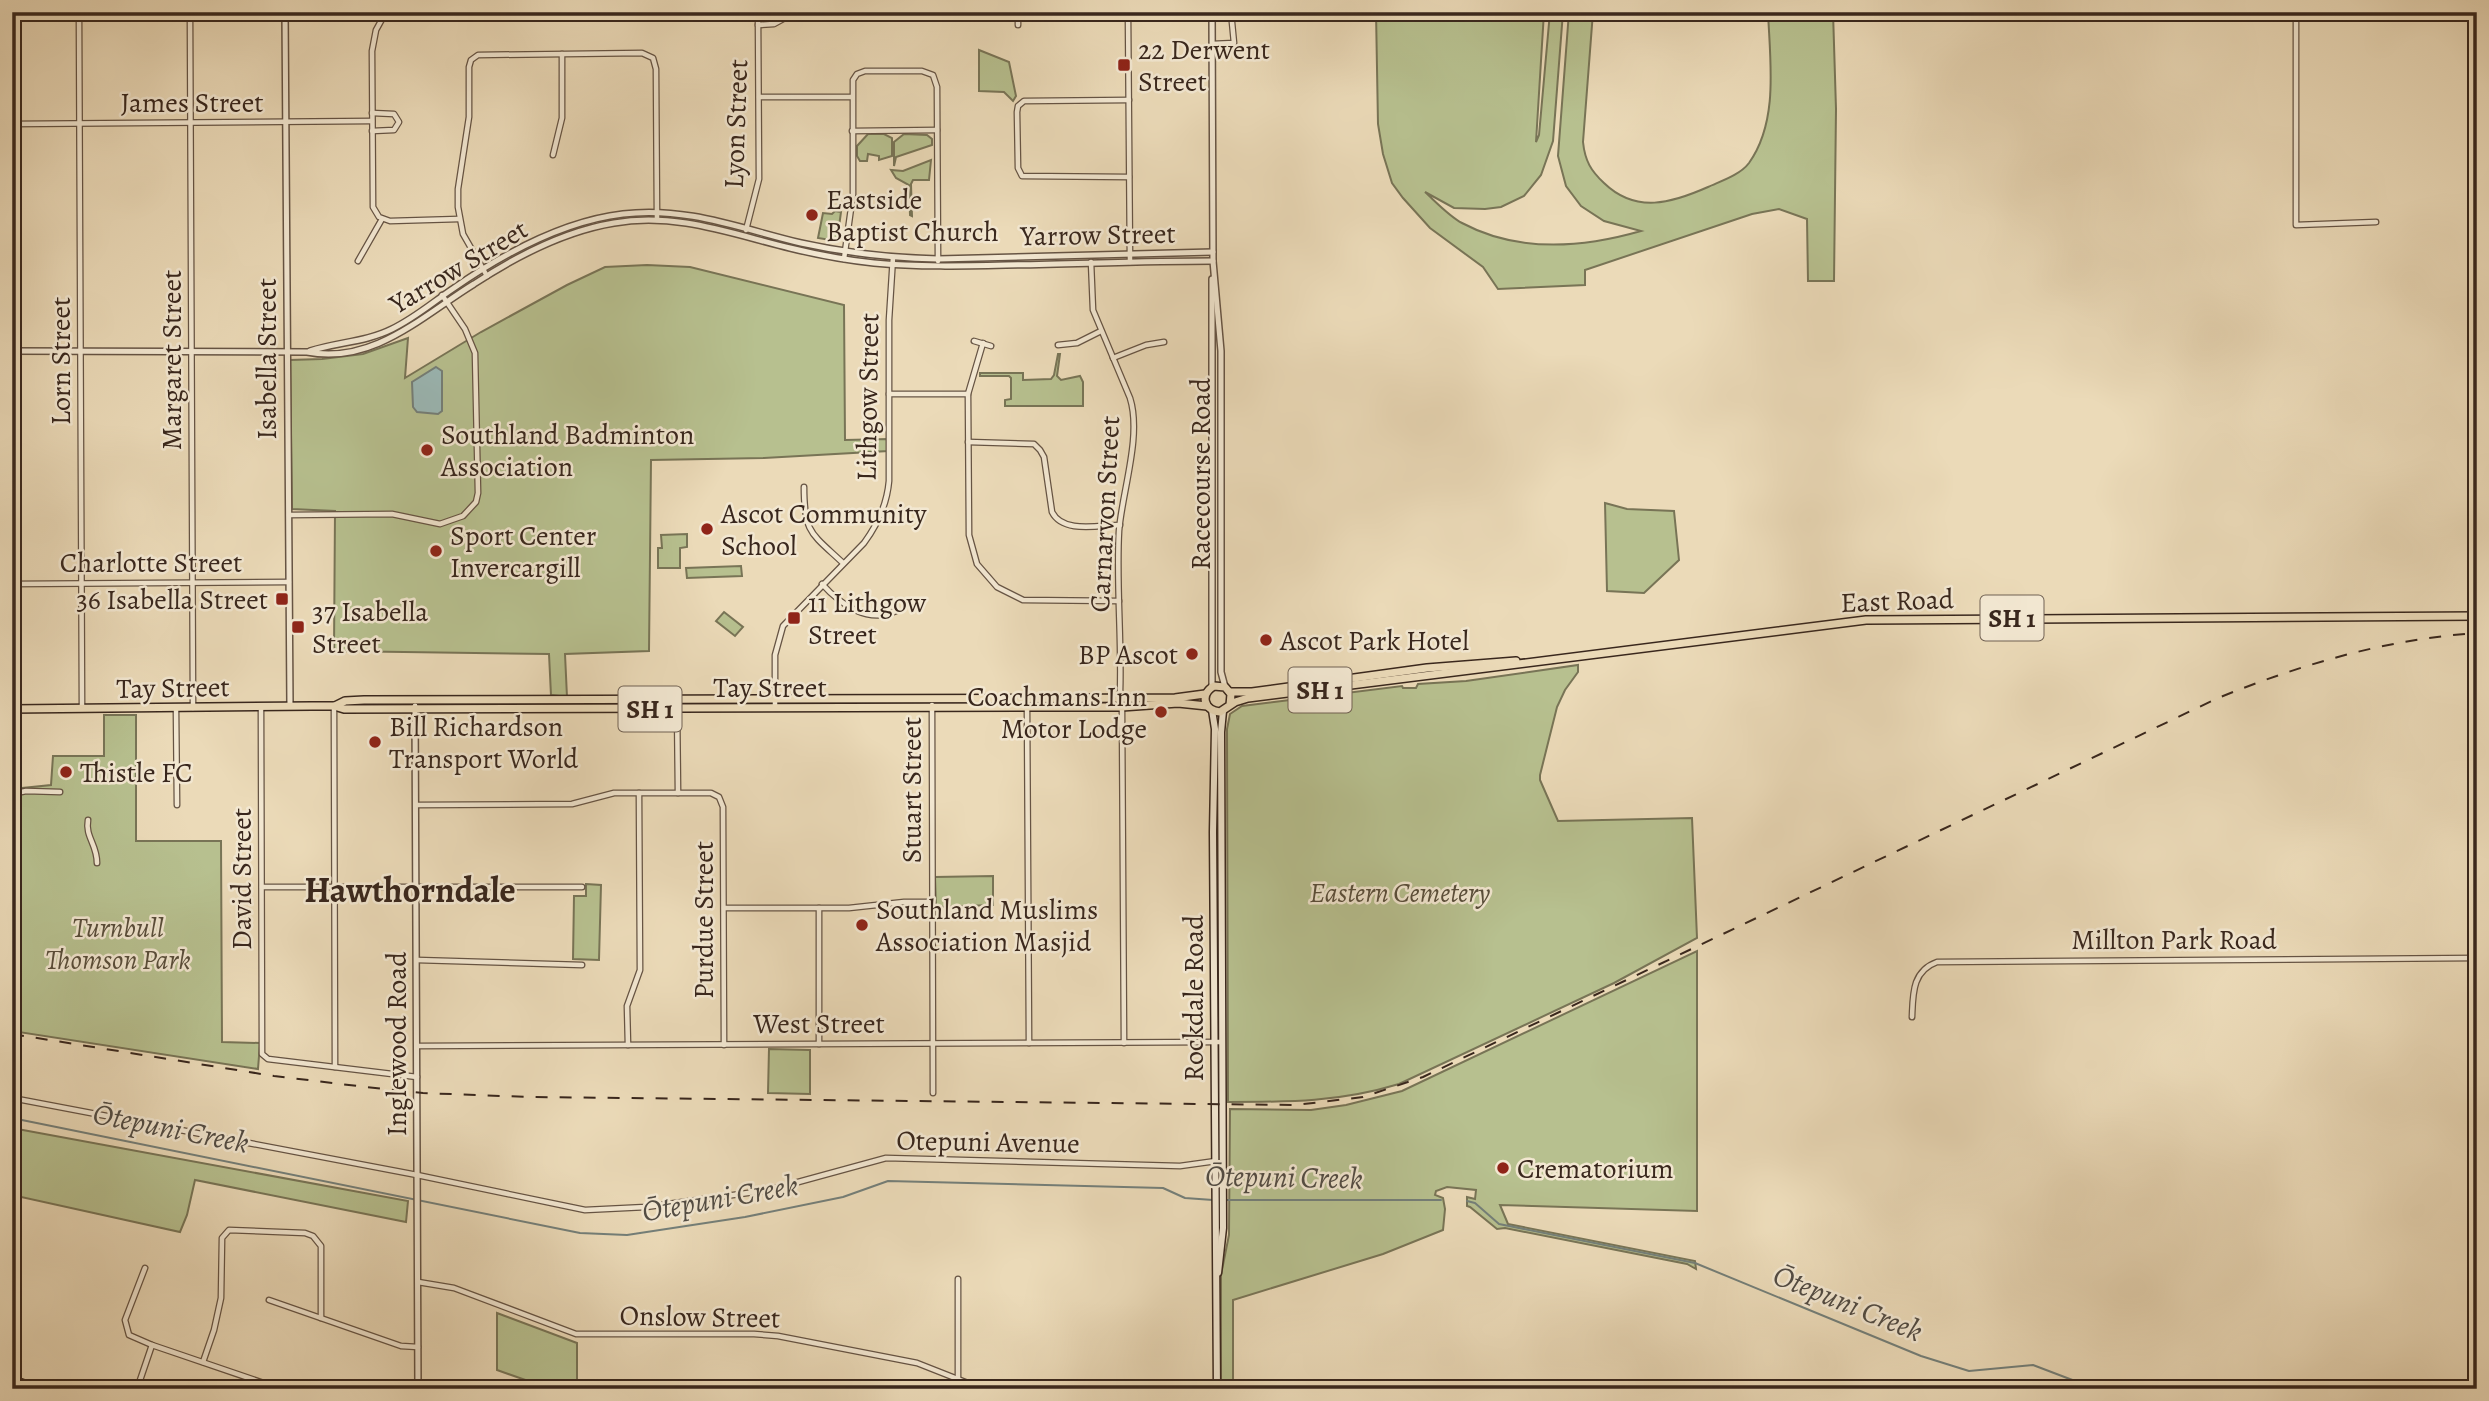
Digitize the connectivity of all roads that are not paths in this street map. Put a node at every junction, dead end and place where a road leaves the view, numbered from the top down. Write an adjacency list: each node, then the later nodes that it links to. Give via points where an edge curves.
1 (79, 12): 24 (street, Lorn Street)
2 (190, 12): 22 (street, Margaret Street)
3 (285, 12): 21 (street, Isabella Street)
4 (386, 12): 19 (street, via 372,44)
5 (758, 12): 12 (street, Lyon Street)
6 (796, 12): 12 (street, via 774,24)
7 (1018, 12): 13 (street)
8 (1128, 12): 18 (street)
9 (1212, 12): 14 (street, Racecourse Road)
10 (1231, 12): 14 (street, via 1234,43)
11 (2296, 12): 34 (street, via 2296,226)
12 (758, 25): 16 (street, Lyon Street)
13 (1018, 25)
14 (1212, 44): 38 (street, Racecourse Road)
15 (562, 54): 28 (street, via 562,118); 30 (street, via 642,53 653,58); 32 (street, via 484,54 471,60)
16 (759, 97): 17 (street); 35 (street, Lyon Street, via 759,179)
17 (852, 97): 25 (street, via 853,80 861,72 930,73 937,87); 27 (street)
18 (1129, 100): 29 (street); 29 (street, via 1024,101 1017,112 1022,176)
19 (372, 113): 20 (street); 26 (street, via 394,114 399,122 394,130)
20 (372, 121): 21 (street, James Street); 26 (street)
21 (286, 122): 22 (street, James Street); 64 (street, Isabella Street)
22 (191, 123): 24 (street, James Street); 62 (street, Margaret Street)
23 (12, 124): 24 (street, James Street)
24 (79, 124): 61 (street, Lorn Street)
25 (937, 130): 27 (street); 42 (street)
26 (372, 131): 31 (street, via 372,202)
27 (852, 131): 37 (street, via 852,200)
28 (553, 155)
29 (1129, 177): 39 (street)
30 (657, 212): 33 (street); 35 (street, Yarrow Street); 50 (street, Yarrow Street, via 591,220)
31 (382, 219): 32 (street); 44 (street)
32 (459, 219): 50 (street)
33 (657, 220): 36 (street, Yarrow Street); 51 (street, Yarrow Street, via 592,228)
34 (2376, 222)
35 (746, 228): 36 (street, Lyon Street); 37 (street, Yarrow Street)
36 (744, 235): 43 (street, Yarrow Street)
37 (845, 251): 41 (street, Yarrow Street); 43 (street)
38 (1213, 252): 39 (street, Yarrow Street); 45 (street, Racecourse Road)
39 (1130, 255): 40 (street, Yarrow Street); 46 (street)
40 (1091, 256): 42 (street, Yarrow Street); 48 (street, Carnarvon Street)
41 (893, 257): 42 (street, Yarrow Street); 47 (street, Lithgow Street)
42 (938, 258): 49 (street)
43 (844, 259): 47 (street, Yarrow Street)
44 (358, 261)
45 (1213, 261): 46 (street, Yarrow Street); 66 (street, Racecourse Road); 67 (street, Racecourse Road)
46 (1130, 262): 48 (street, Yarrow Street)
47 (892, 264): 49 (street, Yarrow Street); 68 (street, Lithgow Street)
48 (1091, 264): 49 (street, Yarrow Street); 54 (street, Carnarvon Street, via 1092,307)
49 (938, 266)
50 (483, 269): 51 (street); 52 (street, Yarrow Street)
51 (487, 276): 53 (street, Yarrow Street)
52 (443, 295): 53 (street); 63 (street, Yarrow Street, via 385,333)
53 (447, 302): 63 (street, Yarrow Street, via 384,341 323,355); 72 (street, via 475,353 478,493 474,506 460,518 440,524 392,514)
54 (1101, 331): 58 (street, via 1077,343); 65 (street, Carnarvon Street)
55 (974, 341): 57 (street)
56 (1164, 342): 65 (street)
57 (983, 343): 59 (street); 69 (street)
58 (1058, 345)
59 (991, 346)
60 (12, 351): 61 (street, Yarrow Street)
61 (80, 352): 62 (street, Yarrow Street); 76 (street, Lorn Street)
62 (192, 352): 64 (street, Yarrow Street); 77 (street, Margaret Street)
63 (307, 352): 64 (street, Yarrow Street)
64 (287, 353): 72 (street, Isabella Street)
65 (1113, 358): 73 (street, Carnarvon Street, via 1133,413)
66 (1211, 393): 67 (street); 84 (street, Racecourse Road)
67 (1221, 393): 85 (street, Racecourse Road, via 1221,672)
68 (889, 394): 69 (street); 74 (street, Lithgow Street, via 885,503 869,536)
69 (968, 394): 70 (street)
70 (968, 442): 73 (street, via 1034,444 1044,457 1056,519 1070,525); 80 (street, via 969,540 987,578 1023,600)
71 (804, 486): 74 (street, via 807,525)
72 (289, 514): 75 (street, Isabella Street)
73 (1119, 526): 80 (street, Carnarvon Street)
74 (843, 563): 79 (street, Lithgow Street)
75 (289, 582): 77 (street, Charlotte Street); 96 (street, Isabella Street)
76 (82, 583): 77 (street, Charlotte Street); 78 (street, Charlotte Street); 106 (street, Lorn Street)
77 (192, 583): 102 (street, Margaret Street)
78 (12, 584)
79 (822, 584): 81 (street, via 844,605 860,612 888,615); 88 (street, Lithgow Street, via 780,632)
80 (1119, 601): 94 (street, Carnarvon Street)
81 (896, 611)
82 (2477, 616): 83 (highway, East Road / SH 1, via 1866,620)
83 (1531, 661): 85 (highway, East Road / SH 1, via 1456,665 1252,692); 95 (highway, East Road / SH 1, via 1248,698)
84 (1212, 686): 85 (highway, SH 1); 86 (highway)
85 (1227, 690): 95 (highway)
86 (1205, 694): 94 (highway, Tay Street / SH 1); 104 (highway)
87 (1027, 697): 89 (highway, Tay Street / SH 1); 94 (highway, Tay Street / SH 1); 100 (street)
88 (775, 698): 89 (highway, Tay Street / SH 1); 92 (highway, Tay Street / SH 1); 103 (street, Lithgow Street)
89 (932, 698): 99 (street, Stuart Street)
90 (502, 699): 91 (highway, Tay Street / SH 1); 93 (highway, Tay Street / SH 1); 108 (highway)
91 (586, 699): 92 (highway, Tay Street / SH 1); 109 (highway)
92 (677, 699): 110 (street)
93 (415, 700): 97 (highway, Tay Street / SH 1, via 345,701); 107 (street, Inglewood Road)
94 (1121, 702): 100 (highway, Tay Street / SH 1); 104 (highway, Tay Street / SH 1); 134 (street, Carnarvon Street)
95 (1230, 705): 111 (highway, SH 1)
96 (290, 706): 97 (highway, Tay Street / SH 1); 98 (highway, Tay Street / SH 1)
97 (334, 706): 107 (highway, Tay Street / SH 1); 120 (street)
98 (261, 707): 102 (highway, Tay Street / SH 1); 121 (street, David Street)
99 (932, 707): 100 (highway, Tay Street / SH 1); 103 (highway, Tay Street / SH 1); 124 (street, Stuart Street)
100 (1027, 707): 133 (street)
101 (176, 708): 102 (highway, Tay Street / SH 1); 106 (highway, Tay Street / SH 1); 116 (street)
102 (193, 708)
103 (775, 708): 110 (highway, Tay Street / SH 1)
104 (1209, 708): 111 (highway, SH 1); 127 (main road, Rockdale Road, via 1215,729)
105 (12, 709): 106 (highway, Tay Street / SH 1)
106 (83, 709)
107 (415, 709): 108 (highway, Tay Street / SH 1); 117 (street, Inglewood Road)
108 (502, 709): 109 (highway, Tay Street / SH 1)
109 (587, 709): 110 (highway, Tay Street / SH 1)
110 (677, 709): 114 (street)
111 (1223, 711): 127 (main road, Rockdale Road)
112 (60, 792): 115 (street)
113 (639, 793): 114 (street); 117 (street, via 609,794 572,804); 137 (street, via 640,970 627,1006)
114 (678, 793): 125 (street, Purdue Street, via 719,797 723,807)
115 (12, 794)
116 (177, 805)
117 (416, 805): 122 (street, Inglewood Road)
118 (88, 820): 119 (street)
119 (97, 863)
120 (335, 886): 121 (street); 122 (street); 140 (street)
121 (262, 887): 140 (street, David Street, via 262,1052 268,1059)
122 (416, 887): 123 (street); 129 (street, Inglewood Road)
123 (582, 887)
124 (933, 902): 126 (street); 136 (street, Stuart Street)
125 (724, 908): 126 (street); 138 (street, Purdue Street)
126 (819, 908): 135 (street)
127 (1218, 912): 132 (main road, Rockdale Road)
128 (2477, 958): 131 (street, Millton Park Road, via 1937,962 1918,977)
129 (416, 960): 130 (street); 139 (street, Inglewood Road)
130 (582, 965)
131 (1912, 1017)
132 (1218, 1042): 134 (street, West Street); 144 (main road, Rockdale Road); 145 (main road, Rockdale Road)
133 (1029, 1043): 134 (street, West Street); 136 (street, West Street)
134 (1124, 1043)
135 (819, 1044): 136 (street, West Street); 138 (street, West Street)
136 (933, 1044): 142 (street, Stuart Street)
137 (628, 1045): 138 (street, West Street); 139 (street, West Street)
138 (724, 1045)
139 (417, 1046): 141 (street, Inglewood Road)
140 (335, 1067): 141 (street)
141 (417, 1077): 146 (street, Inglewood Road)
142 (933, 1093)
143 (12, 1098): 146 (street, Otepuni Avenue)
144 (1223, 1159): 145 (street, Otepuni Avenue); 150 (main road, Rockdale Road, via 1223,1237)
145 (1214, 1162): 146 (street, Otepuni Avenue, via 1180,1166 886,1158 769,1190 646,1207 585,1210); 150 (main road, Rockdale Road)
146 (418, 1175): 149 (street, Inglewood Road)
147 (145, 1268): 153 (street, via 125,1325 134,1339)
148 (958, 1279): 156 (street)
149 (418, 1282): 154 (street, Inglewood Road); 156 (street, Onslow Street, via 454,1289 576,1334 766,1335 910,1361)
150 (1216, 1285): 163 (main road, Rockdale Road)
151 (269, 1300): 152 (street)
152 (321, 1318): 154 (street, via 401,1346); 155 (street, via 319,1241 305,1233 229,1230 222,1238 220,1298)
153 (152, 1345): 155 (street); 159 (street)
154 (418, 1347): 161 (street, Inglewood Road)
155 (203, 1362): 160 (street)
156 (958, 1378): 162 (street, Onslow Street)
157 (12, 1380): 158 (main road)
158 (39, 1389)
159 (137, 1389)
160 (281, 1389)
161 (418, 1389)
162 (982, 1389)
163 (1217, 1389)

